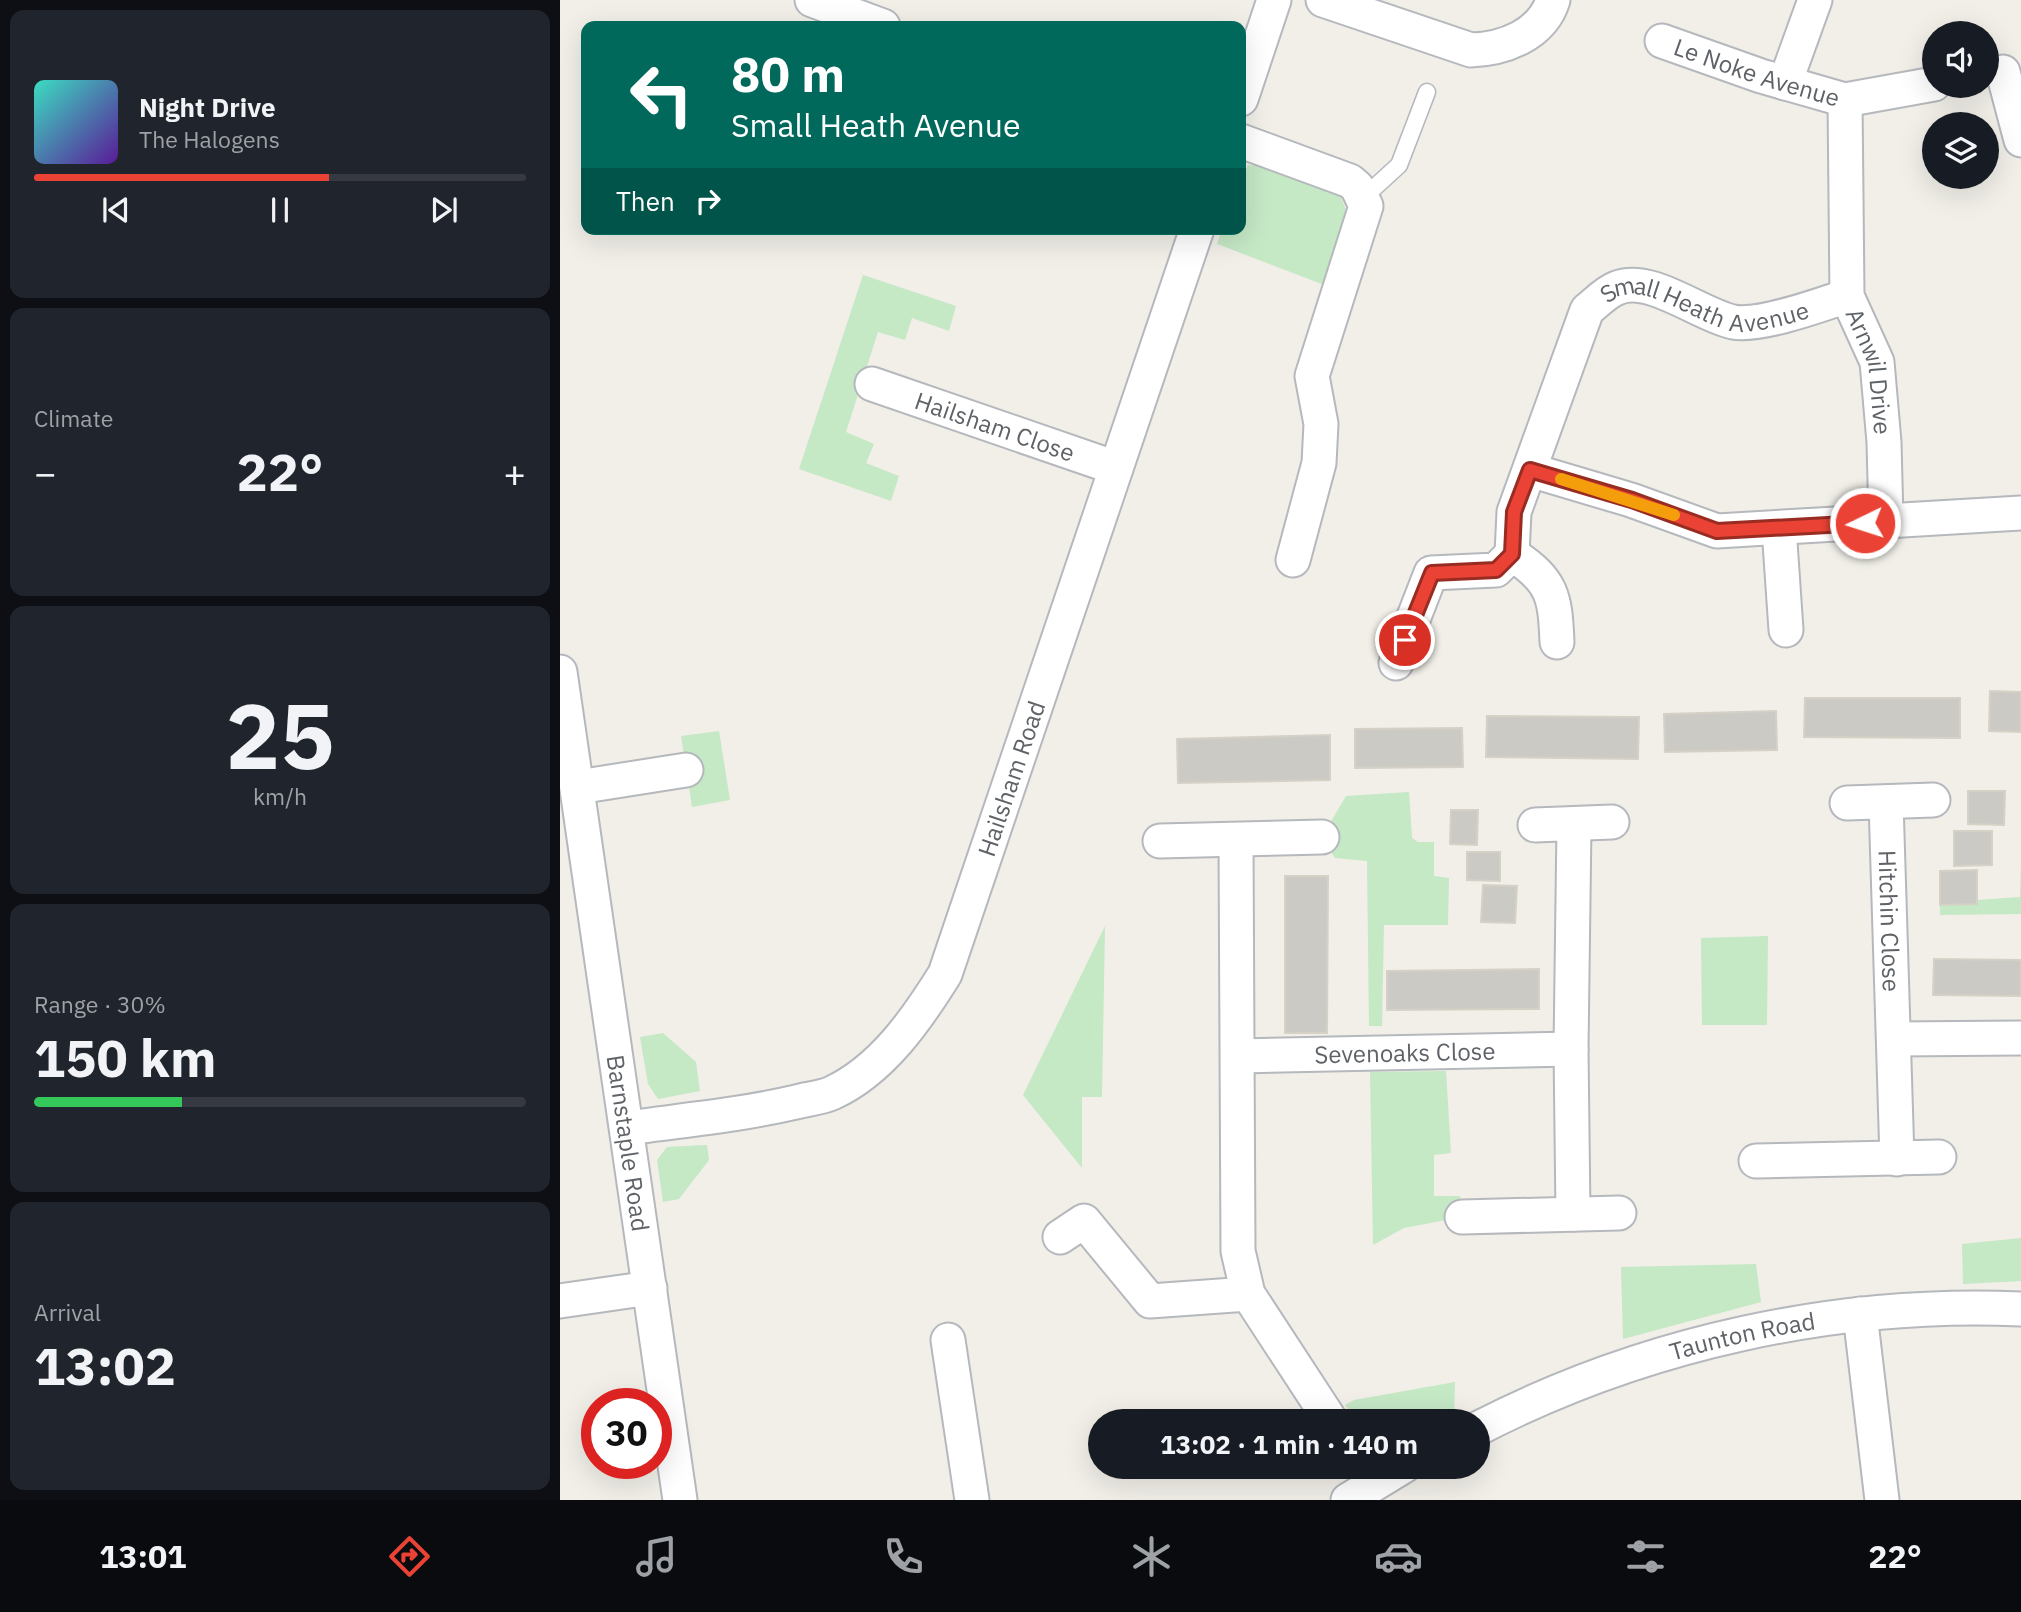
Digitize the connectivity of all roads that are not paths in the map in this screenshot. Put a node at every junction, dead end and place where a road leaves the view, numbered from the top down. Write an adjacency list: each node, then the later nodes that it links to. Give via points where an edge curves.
1 (1274, 0): 10 (street)
2 (1323, 0): 3 (street, via 1471,50 1494,50 1538,26)
3 (1553, 0)
4 (1815, 0): 9 (street)
5 (829, 12): 6 (street)
6 (864, 21)
7 (1662, 41): 9 (street, Le Noke Avenue)
8 (2004, 71): 14 (street)
9 (1785, 83): 13 (street, Le Noke Avenue)
10 (1246, 84)
11 (1922, 86): 13 (street, Le Noke Avenue)
12 (1427, 92): 16 (lane, via 1399,165)
13 (1845, 100): 18 (street, Arnwil Drive)
14 (2021, 140)
15 (1246, 143): 16 (street, via 1350,181)
16 (1363, 198): 26 (street, via 1364,218 1312,376 1321,424 1319,463)
17 (1194, 235): 20 (street, Hailsham Road)
18 (1847, 296): 21 (street, Small Heath Avenue, via 1789,316 1734,322 1659,291 1630,284 1615,288 1587,310); 23 (street, Arnwil Drive, via 1877,362)
19 (872, 384): 20 (street, Hailsham Close)
20 (1116, 467): 46 (street, Hailsham Road, via 945,974 925,1007 870,1066 832,1093 757,1111)
21 (1530, 470): 24 (street, via 1717,531); 25 (street, Small Heath Avenue, via 1514,512)
22 (2021, 513): 23 (street)
23 (1886, 521): 24 (street)
24 (1779, 528): 27 (street)
25 (1512, 554): 28 (street, via 1535,569 1555,599); 29 (street, via 1496,570 1432,573)
26 (1293, 559)
27 (1786, 630)
28 (1557, 642)
29 (1396, 663)
30 (560, 672): 32 (street, Barnstaple Road)
31 (686, 770): 32 (street)
32 (578, 788): 46 (street, Barnstaple Road)
33 (1933, 800): 34 (street)
34 (1886, 802): 35 (street); 43 (street, Hitchin Close)
35 (1847, 803)
36 (1612, 822): 38 (street)
37 (1535, 825): 38 (street)
38 (1574, 825): 44 (street)
39 (1322, 837): 41 (street)
40 (1160, 841): 41 (street)
41 (1236, 841): 45 (street)
42 (2021, 1038): 43 (street)
43 (1895, 1039): 48 (street, Hitchin Close)
44 (1571, 1049): 45 (street, Sevenoaks Close); 50 (street)
45 (1239, 1056): 55 (street, via 1238,1251)
46 (627, 1128): 54 (street, Barnstaple Road)
47 (1939, 1157): 48 (street)
48 (1897, 1158): 49 (street)
49 (1755, 1161)
50 (1573, 1213): 51 (street); 52 (street)
51 (1619, 1213)
52 (1461, 1217)
53 (1060, 1237): 55 (street, via 1084,1221 1150,1301)
54 (650, 1288): 56 (street); 62 (street, Barnstaple Road)
55 (1248, 1294): 60 (street)
56 (560, 1301)
57 (2021, 1309): 58 (street, Taunton Road)
58 (1860, 1314): 61 (street, Taunton Road, via 1689,1346); 64 (street)
59 (948, 1340): 63 (street)
60 (1323, 1409)
61 (1490, 1422)
62 (680, 1500)
63 (972, 1500)
64 (1882, 1500)

